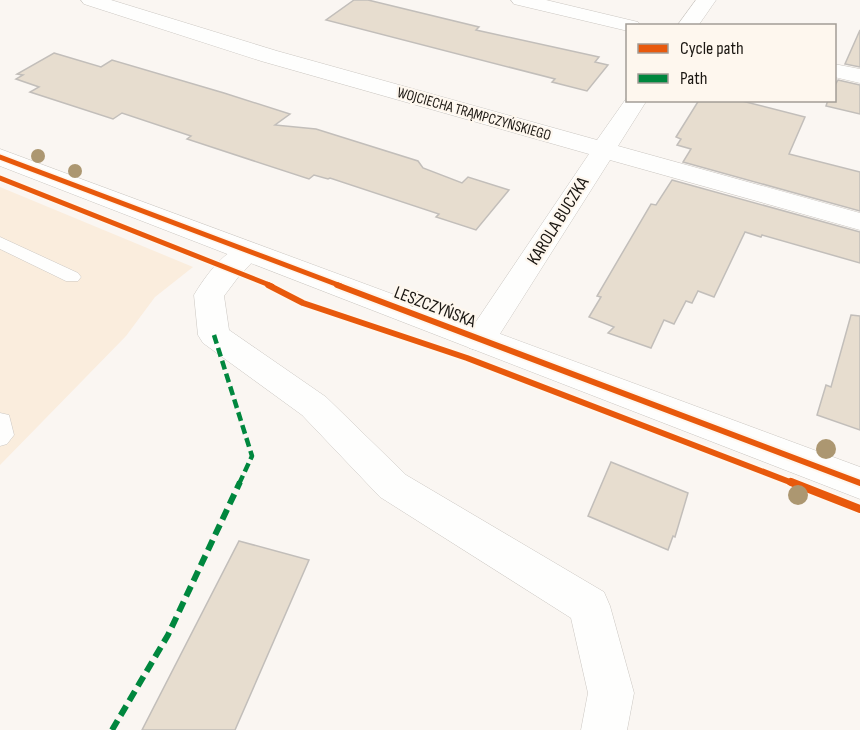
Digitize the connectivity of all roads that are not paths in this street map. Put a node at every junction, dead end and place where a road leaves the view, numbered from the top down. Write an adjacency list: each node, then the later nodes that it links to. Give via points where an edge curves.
1 (91, 0): 9 (street, WOJCIECHA TRĄMPCZYŃSKIEGO, via 269,56)
2 (521, 0): 5 (street)
3 (706, 0): 4 (street)
4 (688, 24)
5 (626, 25)
6 (836, 70): 7 (street)
7 (860, 76)
8 (635, 102): 9 (street, KAROLA BUCZKA)
9 (603, 150): 11 (street, WOJCIECHA TRĄMPCZYŃSKIEGO); 15 (street, KAROLA BUCZKA)
10 (0, 157): 13 (street, LESZCZYŃSKA)
11 (860, 222)
12 (0, 242): 14 (lane)
13 (248, 252): 15 (street, LESZCZYŃSKA); 19 (street, via 209,295 214,335 314,406 393,486 589,606 611,693)
14 (72, 277)
15 (480, 340): 18 (street, LESZCZYŃSKA)
16 (0, 421): 17 (lane)
17 (0, 438)
18 (860, 483)
19 (604, 730)

